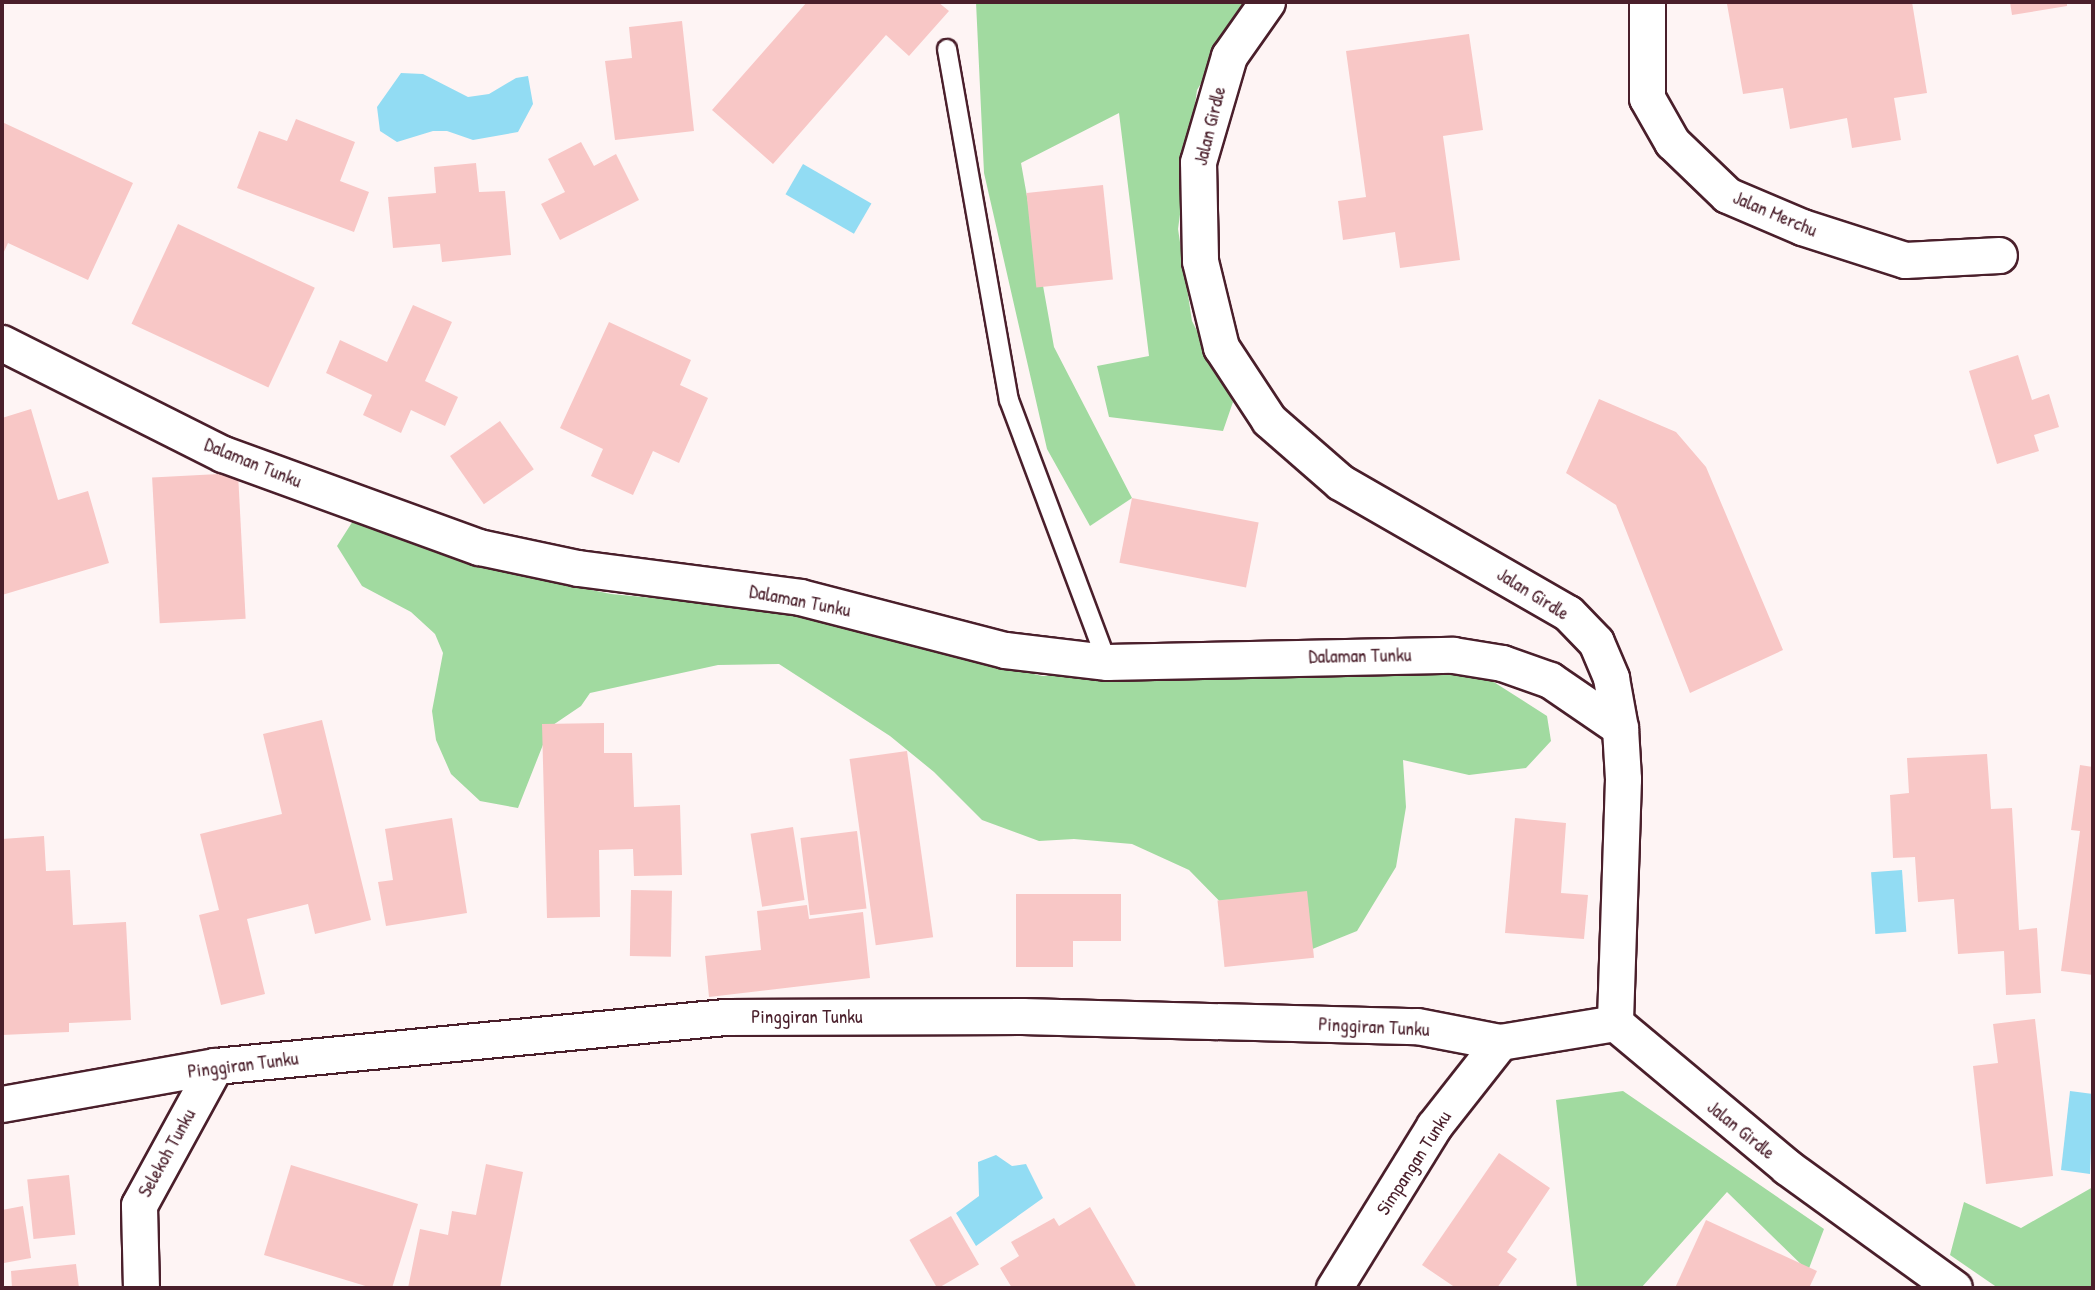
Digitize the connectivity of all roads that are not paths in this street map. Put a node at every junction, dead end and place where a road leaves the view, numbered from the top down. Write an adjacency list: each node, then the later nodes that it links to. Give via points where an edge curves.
1 (1267, 2): 7 (street, Jalan Girdle, via 1229,56 1198,162 1199,261 1221,347 1269,420 1340,482 1568,613 1596,642 1605,659)
2 (1650, 9): 4 (street, Jalan Merchu, via 1647,97 1672,142 1727,195 1802,227 1905,260)
3 (947, 49): 6 (lane, via 1009,400)
4 (1999, 256)
5 (2, 343): 6 (street, Dalaman Tunku, via 223,454 479,547 578,568 800,597 1005,650)
6 (1107, 662): 7 (street, Dalaman Tunku, via 1453,655 1502,663 1550,680)
7 (1620, 728): 8 (street, Jalan Girdle, via 1623,779)
8 (1615, 1023): 9 (street, Pinggiran Tunku); 14 (street, Jalan Girdle, via 1787,1167)
9 (1500, 1042): 10 (street, Pinggiran Tunku, via 1417,1026 1022,1016 725,1017); 13 (street, Simpangan Tunku, via 1434,1126)
10 (215, 1066): 11 (street, Pinggiran Tunku); 12 (street, Selekoh Tunku, via 139,1205)
11 (2, 1104)
12 (141, 1288)
13 (1335, 1288)
14 (1954, 1288)

